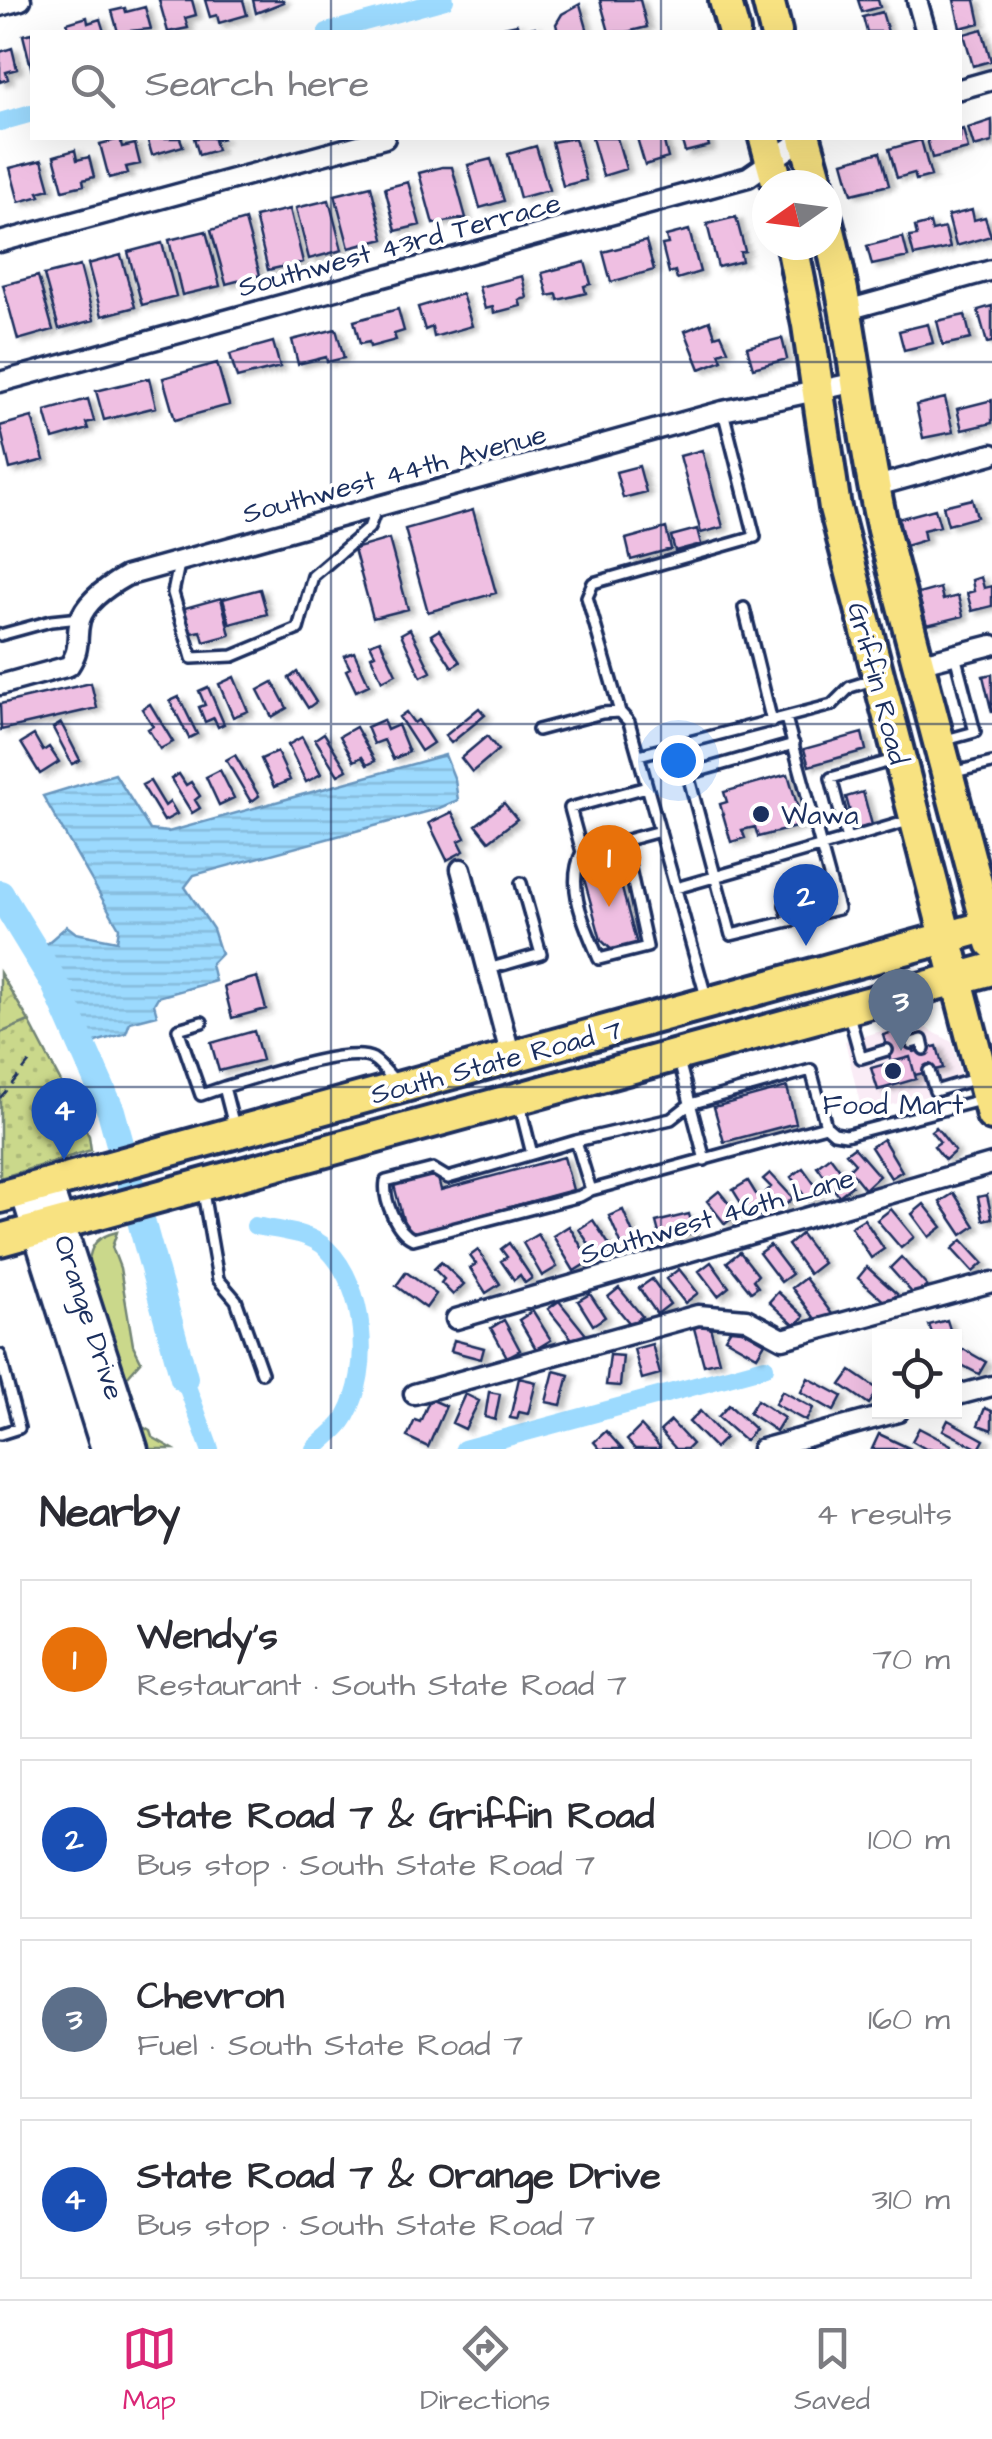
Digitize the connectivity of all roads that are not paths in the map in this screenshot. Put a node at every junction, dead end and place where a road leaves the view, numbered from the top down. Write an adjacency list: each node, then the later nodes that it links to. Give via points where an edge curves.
1 (21, 0): 5 (street)
2 (725, 0): 6 (main road)
3 (768, 0): 7 (main road)
4 (917, 0): 8 (street)
5 (0, 6)
6 (733, 30)
7 (776, 30)
8 (925, 30)
9 (992, 80): 10 (street)
10 (962, 88)
11 (379, 140): 16 (street)
12 (801, 140): 14 (street, Southwest 43rd Terrace)
13 (805, 140): 15 (main road)
14 (772, 160): 21 (street, Southwest 43rd Terrace, via 748,176)
15 (814, 170)
16 (0, 242)
17 (794, 260): 23 (main road, Griffin Road)
18 (836, 260): 20 (main road, Griffin Road)
19 (992, 270): 20 (street)
20 (847, 310): 22 (main road, Griffin Road)
21 (0, 382)
22 (858, 382): 23 (street, Southwest 44th Avenue); 26 (main road, Griffin Road)
23 (816, 391): 24 (street, Southwest 44th Avenue); 35 (main road, Griffin Road, via 835,508)
24 (722, 411): 27 (street, Southwest 44th Avenue); 37 (lane, via 755,537 593,583 587,598)
25 (992, 454): 26 (street)
26 (874, 487): 34 (main road, Griffin Road)
27 (378, 506): 28 (street, Southwest 44th Avenue); 28 (lane, via 370,528 313,576 298,630 233,656 192,658 173,594)
28 (179, 561): 30 (street, Southwest 44th Avenue, via 126,576)
29 (744, 608): 39 (lane)
30 (80, 618): 31 (lane); 36 (street, via 79,652 69,666)
31 (0, 635)
32 (992, 645): 33 (street)
33 (954, 654): 34 (street); 41 (lane, via 975,732)
34 (918, 664): 41 (main road, Griffin Road)
35 (878, 678): 38 (lane, via 850,686 832,705); 45 (main road, Griffin Road)
36 (0, 685)
37 (620, 712): 40 (lane); 44 (lane)
38 (786, 718): 39 (lane); 42 (lane)
39 (772, 722): 43 (lane)
40 (538, 730)
41 (939, 742): 48 (main road, Griffin Road)
42 (794, 744): 47 (lane); 54 (lane)
43 (680, 745): 44 (lane); 47 (lane)
44 (639, 756): 49 (lane)
45 (899, 759): 50 (main road, Griffin Road); 52 (lane, via 830,778)
46 (992, 762): 48 (lane)
47 (688, 774): 57 (lane)
48 (947, 774): 66 (main road, Griffin Road)
49 (647, 787): 51 (lane); 55 (lane, via 570,808)
50 (915, 819): 52 (lane); 67 (main road, Griffin Road)
51 (660, 831): 53 (lane); 59 (lane)
52 (846, 839): 54 (lane)
53 (624, 841): 55 (lane); 55 (lane, via 647,947 599,959 573,871)
54 (821, 846): 57 (lane, via 800,858); 63 (lane, via 838,908)
55 (582, 852)
56 (462, 868): 68 (street)
57 (716, 876): 59 (lane); 65 (lane, via 731,935)
58 (521, 883): 68 (lane, via 541,954)
59 (676, 888): 71 (lane)
60 (810, 898): 63 (lane)
61 (786, 905): 64 (lane)
62 (758, 913): 65 (lane)
63 (815, 914): 64 (lane)
64 (790, 921): 65 (lane)
65 (762, 928)
66 (990, 931): 67 (main road, South State Road 7)
67 (946, 938): 70 (main road, Griffin Road); 71 (main road, South State Road 7)
68 (488, 969): 78 (street)
69 (992, 969): 70 (main road, South State Road 7)
70 (957, 980): 72 (main road, South State Road 7); 82 (main road, Griffin Road)
71 (708, 1002): 78 (main road, South State Road 7)
72 (848, 1009): 76 (lane, via 860,1058); 77 (main road, South State Road 7)
73 (202, 1022): 80 (lane, via 178,1029 201,1095)
74 (911, 1042): 75 (lane, via 922,1040)
75 (924, 1049)
76 (888, 1050)
77 (678, 1056): 83 (main road, South State Road 7); 84 (lane)
78 (511, 1058): 81 (main road, South State Road 7); 85 (main road, via 494,1090)
79 (930, 1071): 82 (lane, via 934,1090)
80 (224, 1087): 81 (lane, via 357,1054 374,1059); 87 (lane)
81 (401, 1088): 87 (main road, South State Road 7)
82 (987, 1097): 86 (lane, via 846,1135)
83 (518, 1100): 85 (main road, South State Road 7); 89 (lane)
84 (690, 1104): 86 (lane, via 810,1070); 88 (lane, via 671,1120); 90 (lane)
85 (456, 1116): 92 (main road, South State Road 7)
86 (826, 1126): 90 (lane)
87 (236, 1133): 94 (main road, South State Road 7)
88 (576, 1140): 89 (lane); 93 (lane)
89 (532, 1154): 93 (lane, via 448,1178 432,1170 386,1181 402,1232 413,1239)
90 (704, 1160): 93 (lane)
91 (992, 1164): 98 (street, Southwest 46th Lane)
92 (188, 1188): 95 (main road, South State Road 7); 100 (lane, via 218,1279 236,1300)
93 (591, 1190)
94 (24, 1191): 95 (street, Orange Drive)
95 (48, 1227): 96 (main road, South State Road 7); 106 (street, Orange Drive); 107 (street, Orange Drive)
96 (0, 1240)
97 (992, 1282): 102 (street, via 783,1339 746,1319 698,1315)
98 (456, 1319)
99 (0, 1355): 105 (lane, via 19,1428)
100 (262, 1373)
101 (992, 1386): 103 (street)
102 (414, 1394)
103 (962, 1394)
104 (872, 1419): 108 (street)
105 (0, 1434)
106 (110, 1445)
107 (133, 1449)
108 (762, 1449)

